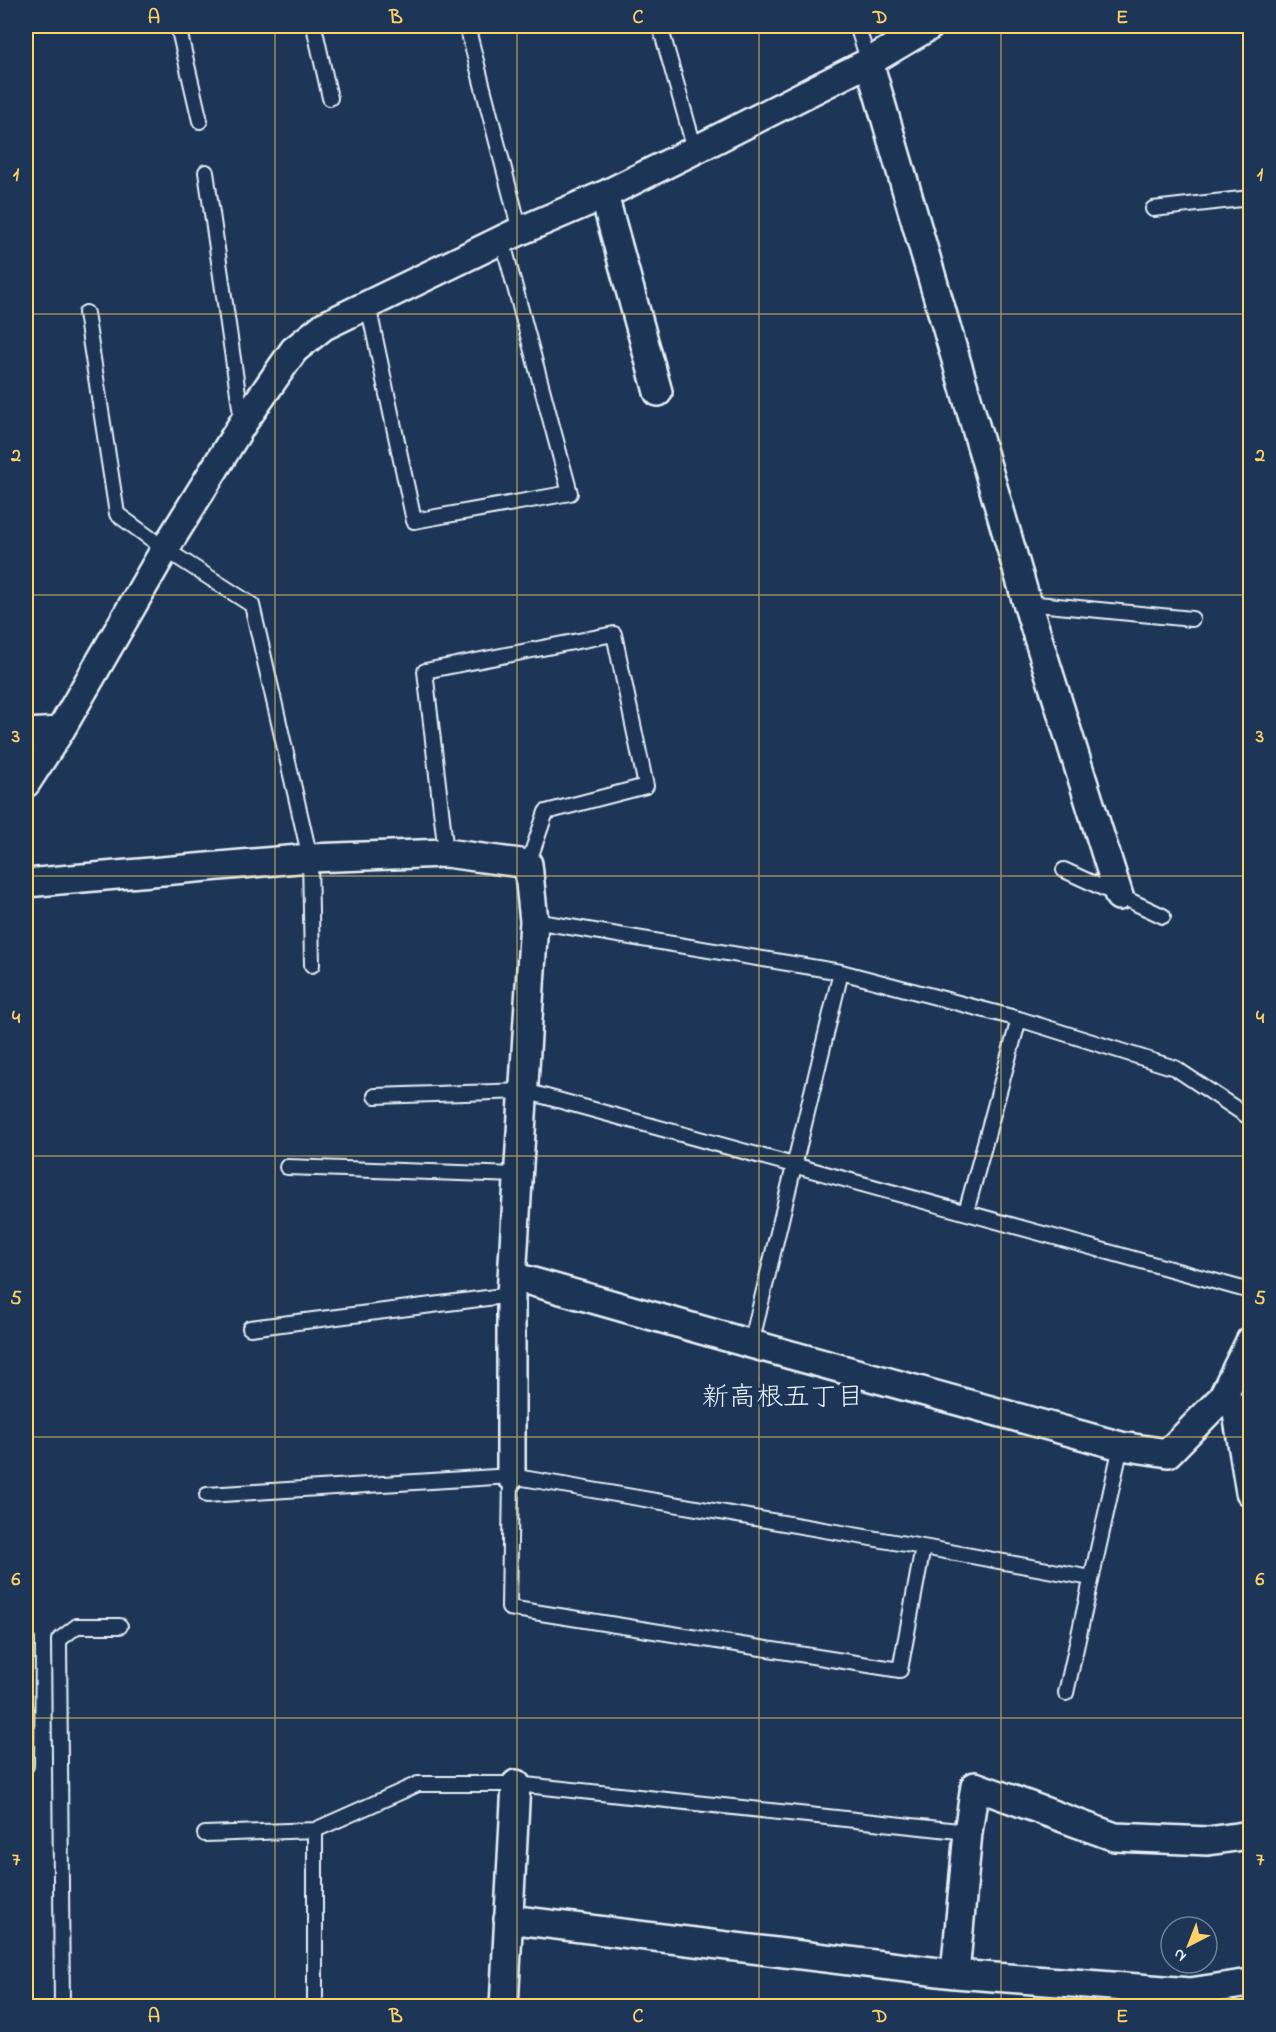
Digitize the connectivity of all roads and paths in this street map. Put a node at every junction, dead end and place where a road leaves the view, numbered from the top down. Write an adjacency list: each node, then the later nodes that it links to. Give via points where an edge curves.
1 (178, 26): 9 (lane)
2 (314, 26): 8 (lane)
3 (467, 26): 15 (lane)
4 (660, 26): 10 (lane)
5 (857, 26): 7 (lane)
6 (930, 26): 7 (street)
7 (869, 62): 10 (street); 21 (street)
8 (330, 98)
9 (200, 121)
10 (695, 150): 12 (street)
11 (206, 172): 19 (lane)
12 (604, 195): 15 (street); 18 (street)
13 (1251, 198): 14 (lane)
14 (1153, 209)
15 (511, 235): 16 (street); 16 (lane, via 570,493 414,521)
16 (368, 305): 19 (street, via 324,326 294,350)
17 (86, 313): 20 (lane, via 117,514)
18 (658, 392)
19 (243, 423): 20 (street)
20 (165, 549): 23 (street); 27 (lane, via 252,605)
21 (1027, 603): 22 (lane); 31 (street)
22 (1192, 619)
23 (60, 731): 24 (street); 25 (street)
24 (26, 733)
25 (26, 783)
26 (446, 853): 27 (street); 28 (street); 28 (lane, via 425,671 614,634 646,786 546,812)
27 (310, 858): 30 (street); 34 (lane)
28 (528, 864): 33 (street)
29 (1064, 870): 31 (lane)
30 (26, 883)
31 (1119, 896): 32 (lane)
32 (1163, 916)
33 (534, 921): 35 (lane); 37 (street)
34 (312, 965)
35 (841, 972): 36 (lane); 40 (lane)
36 (1018, 1019): 39 (lane, via 1174,1068); 43 (lane)
37 (525, 1090): 38 (lane); 40 (lane); 42 (street)
38 (375, 1096)
39 (1251, 1118)
40 (795, 1165): 43 (lane); 48 (lane)
41 (287, 1167): 42 (lane)
42 (519, 1175): 44 (street)
43 (966, 1212): 45 (lane)
44 (512, 1285): 46 (lane); 48 (street); 51 (street)
45 (1251, 1292)
46 (250, 1328)
47 (1251, 1341): 49 (street)
48 (751, 1344): 50 (street)
49 (1236, 1406): 50 (street, via 1168,1453); 52 (street)
50 (1121, 1446): 55 (lane)
51 (511, 1476): 53 (lane); 54 (lane); 54 (lane, via 509,1608 900,1670)
52 (1251, 1492)
53 (207, 1495)
54 (923, 1547): 55 (lane)
55 (1091, 1578): 58 (lane)
56 (120, 1626): 69 (lane, via 77,1626 59,1640)
57 (27, 1640): 59 (lane)
58 (1066, 1693)
59 (26, 1766)
60 (516, 1784): 61 (lane, via 418,1784); 62 (lane); 65 (street)
61 (315, 1830): 63 (lane); 70 (lane)
62 (968, 1832): 64 (street, via 975,1786 1115,1837 1208,1841); 66 (street)
63 (205, 1834)
64 (1251, 1835)
65 (508, 1919): 66 (street); 71 (street)
66 (955, 1974): 68 (street)
67 (1251, 1983): 68 (street)
68 (1190, 1999)
69 (62, 2007)
70 (315, 2007)
71 (504, 2007)

